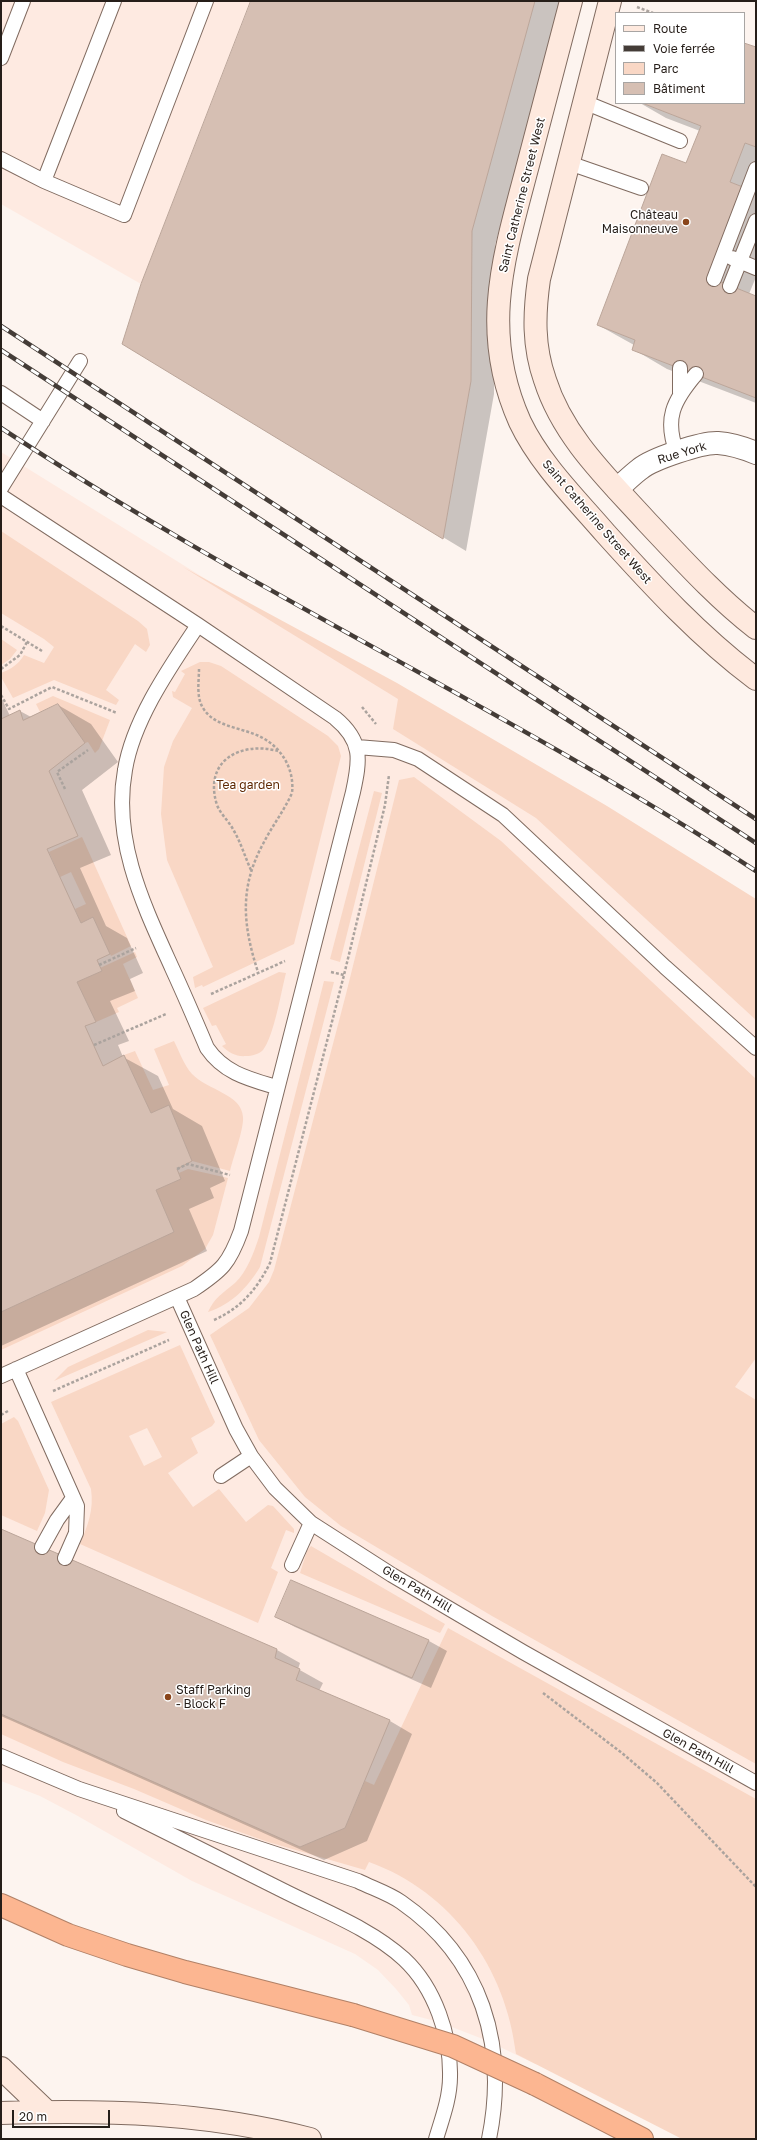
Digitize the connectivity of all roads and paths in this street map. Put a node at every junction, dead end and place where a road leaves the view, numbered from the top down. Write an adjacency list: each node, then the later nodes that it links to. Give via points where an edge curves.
1 (23, 1): 8 (lane)
2 (114, 1): 14 (lane)
3 (206, 1): 14 (lane, via 124,215)
4 (571, 1): 40 (main road, Saint Catherine Street West, via 502,270 498,305 498,341 505,381 520,423 570,493 678,612)
5 (610, 1): 9 (main road)
6 (634, 6): 7 (path)
7 (650, 12)
8 (1, 58)
9 (584, 102): 10 (lane); 12 (main road)
10 (680, 141)
11 (1, 159): 14 (lane)
12 (569, 163): 15 (lane); 31 (main road, via 539,279 534,316 535,335 545,382 563,420 576,440)
13 (756, 169): 17 (lane)
14 (44, 181)
15 (641, 188)
16 (756, 220): 18 (lane)
17 (723, 255): 18 (lane); 20 (lane)
18 (740, 261): 19 (lane); 21 (lane)
19 (756, 268)
20 (714, 279)
21 (730, 286)
22 (80, 361): 27 (lane)
23 (680, 368): 26 (lane)
24 (696, 374): 26 (lane)
25 (1, 393): 27 (lane)
26 (680, 393): 28 (lane, via 670,423)
27 (44, 421): 30 (lane)
28 (677, 453): 29 (street, Rue York, via 716,443 737,446); 31 (street, Rue York, via 640,468)
29 (756, 453)
30 (1, 488)
31 (617, 489): 35 (main road, via 686,563)
32 (1, 496): 33 (lane)
33 (198, 625): 43 (lane, via 335,718 349,731); 59 (lane, via 151,702 129,752 123,789 126,841 137,887 207,1048 227,1069 250,1080)
34 (1, 626): 36 (path)
35 (756, 628)
36 (27, 642): 37 (path); 39 (path, via 20,655)
37 (42, 651)
38 (200, 662): 45 (path, via 199,698 209,717 254,734 268,741)
39 (1, 669)
40 (756, 679)
41 (1, 695): 42 (path, via 9,709 52,687)
42 (117, 714)
43 (357, 747): 58 (lane, via 394,750 418,759 503,815); 59 (lane, via 359,763 353,792)
44 (88, 750): 47 (path, via 57,772)
45 (279, 751): 48 (path, via 291,770 294,782 292,793); 48 (path, via 254,747 231,754 224,761 215,783 218,806 233,829)
46 (389, 769): 54 (path, via 385,805)
47 (65, 789)
48 (251, 871): 53 (path, via 245,919 249,945)
49 (136, 947): 51 (path)
50 (291, 961): 53 (path, via 283,961)
51 (99, 965)
52 (326, 970): 54 (path)
53 (258, 972): 55 (path)
54 (344, 975): 63 (path, via 270,1263 250,1294 231,1311)
55 (206, 996)
56 (166, 1014): 57 (path)
57 (94, 1046)
58 (756, 1048)
59 (276, 1087): 62 (lane, via 241,1231 232,1254 217,1273)
60 (177, 1169): 61 (path, via 188,1164)
61 (233, 1176)
62 (177, 1298): 65 (lane); 70 (lane, Glen Path Hill, via 236,1429)
63 (213, 1321)
64 (176, 1338): 67 (path)
65 (16, 1370): 66 (lane); 72 (lane)
66 (1, 1376)
67 (50, 1392)
68 (10, 1410): 69 (path)
69 (1, 1415)
70 (251, 1456): 71 (lane); 73 (lane, Glen Path Hill, via 275,1488)
71 (221, 1476)
72 (74, 1498): 74 (lane, via 57,1520); 75 (lane, via 77,1506 77,1524)
73 (311, 1523): 76 (lane); 77 (lane, Glen Path Hill, via 392,1575)
74 (42, 1547)
75 (65, 1558)
76 (292, 1565)
77 (539, 1662): 79 (lane, Glen Path Hill); 81 (path, via 535,1670 535,1683 546,1697 622,1752 657,1783)
78 (1, 1756): 80 (lane)
79 (756, 1783)
80 (79, 1788): 87 (lane, via 361,1930 404,1959 420,1976 432,1997 442,2023 449,2054 450,2078 444,2114); 88 (lane, via 358,1881 400,1901 434,1928 467,1970 485,2010 494,2045 495,2067 495,2101)
81 (756, 1888)
82 (1, 1905): 89 (highway, bridge, via 68,1935 127,1955 353,2015 453,2046 535,2084)
83 (1, 2068): 84 (main road)
84 (47, 2112): 85 (main road); 86 (main road, via 148,2113 178,2116 222,2121)
85 (1, 2113)
86 (310, 2139)
87 (436, 2139)
88 (489, 2139)
89 (642, 2139)

